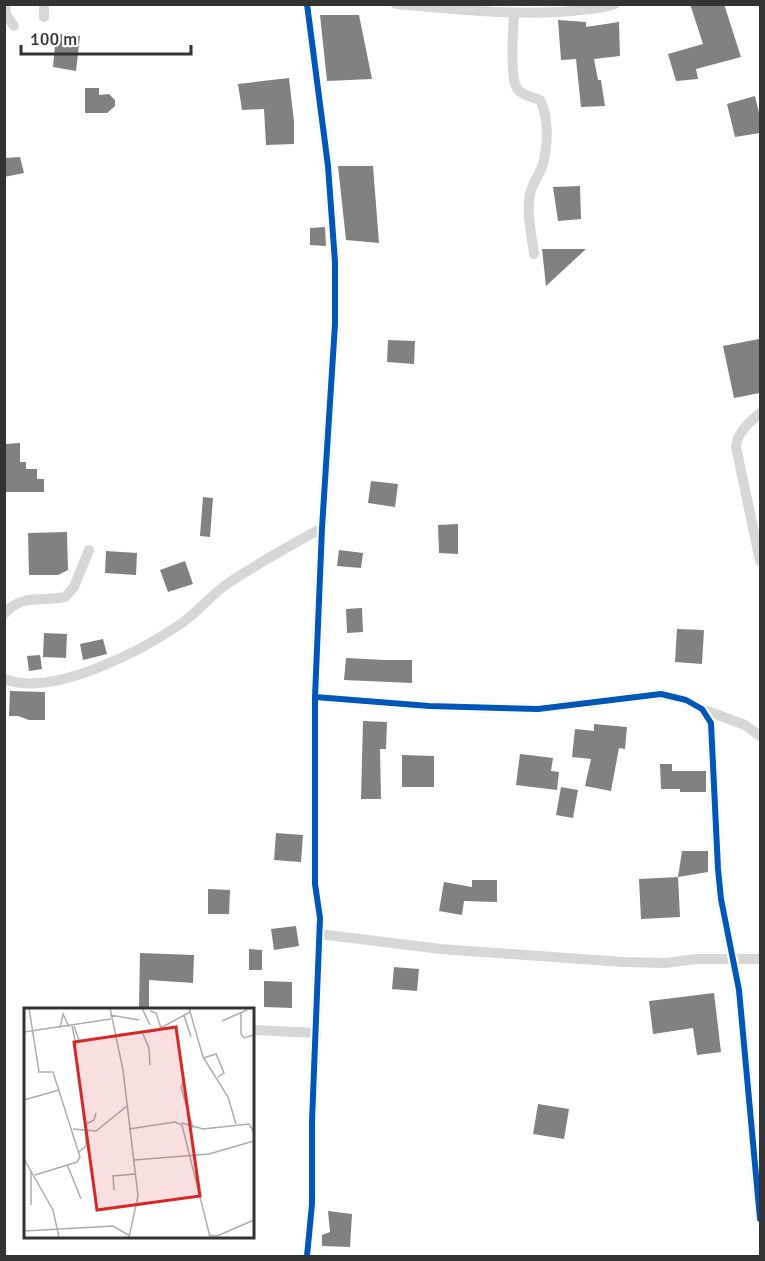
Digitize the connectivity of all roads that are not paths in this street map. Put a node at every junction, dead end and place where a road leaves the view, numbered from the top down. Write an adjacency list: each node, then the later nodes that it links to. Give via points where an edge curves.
1 (5, 4): 8 (street, via 6,15)
2 (44, 4): 7 (street)
3 (307, 4): 11 (street, via 328,166 335,262 335,324)
4 (396, 4): 6 (street)
5 (615, 4): 6 (street, via 605,8)
6 (514, 13): 9 (street, via 512,54 516,87 540,100 545,116 543,164 530,193)
7 (44, 17)
8 (14, 26)
9 (534, 255)
10 (759, 413): 13 (street, via 736,440 736,447)
11 (322, 528): 15 (street, via 253,566 221,588 184,622 127,655 73,677 38,682); 16 (street)
12 (89, 550): 14 (street, via 74,587 65,597 19,601)
13 (760, 561)
14 (4, 614)
15 (4, 679)
16 (315, 697): 17 (street, via 538,710 661,694); 19 (street, via 315,884)
17 (702, 709): 18 (street, via 745,725); 20 (street, via 711,723 717,869)
18 (760, 736)
19 (320, 934): 20 (street, via 441,949 623,962); 23 (street)
20 (733, 959): 21 (street); 24 (street)
21 (760, 959)
22 (254, 1030): 23 (street)
23 (316, 1033): 25 (street)
24 (760, 1219)
25 (307, 1257)

